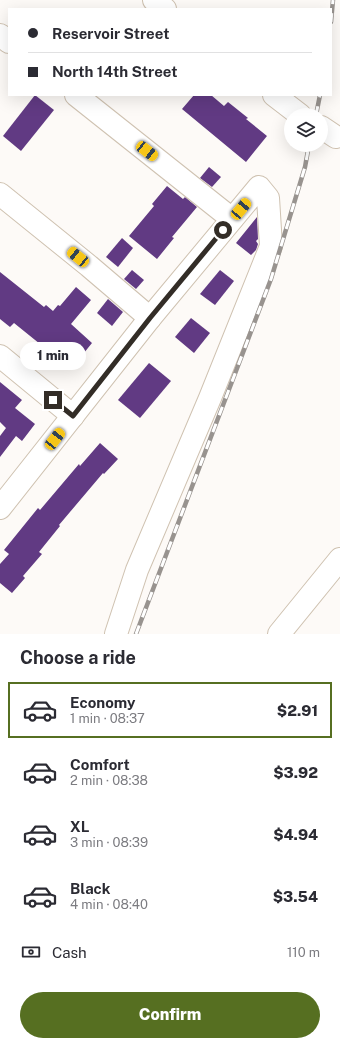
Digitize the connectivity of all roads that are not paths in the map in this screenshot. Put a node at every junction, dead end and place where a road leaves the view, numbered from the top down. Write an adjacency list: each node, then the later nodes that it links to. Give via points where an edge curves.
1 (154, 0): 2 (street)
2 (164, 8)
3 (0, 35): 4 (street)
4 (8, 41)
5 (77, 96): 9 (street)
6 (275, 96): 7 (street)
7 (291, 108)
8 (0, 194): 10 (street)
9 (232, 219): 10 (street); 15 (street, via 259,187 268,198 271,246 137,570)
10 (150, 318): 12 (street)
11 (0, 356): 12 (street)
12 (73, 416): 13 (street)
13 (0, 508)
14 (340, 559): 16 (street)
15 (116, 634)
16 (279, 634)

